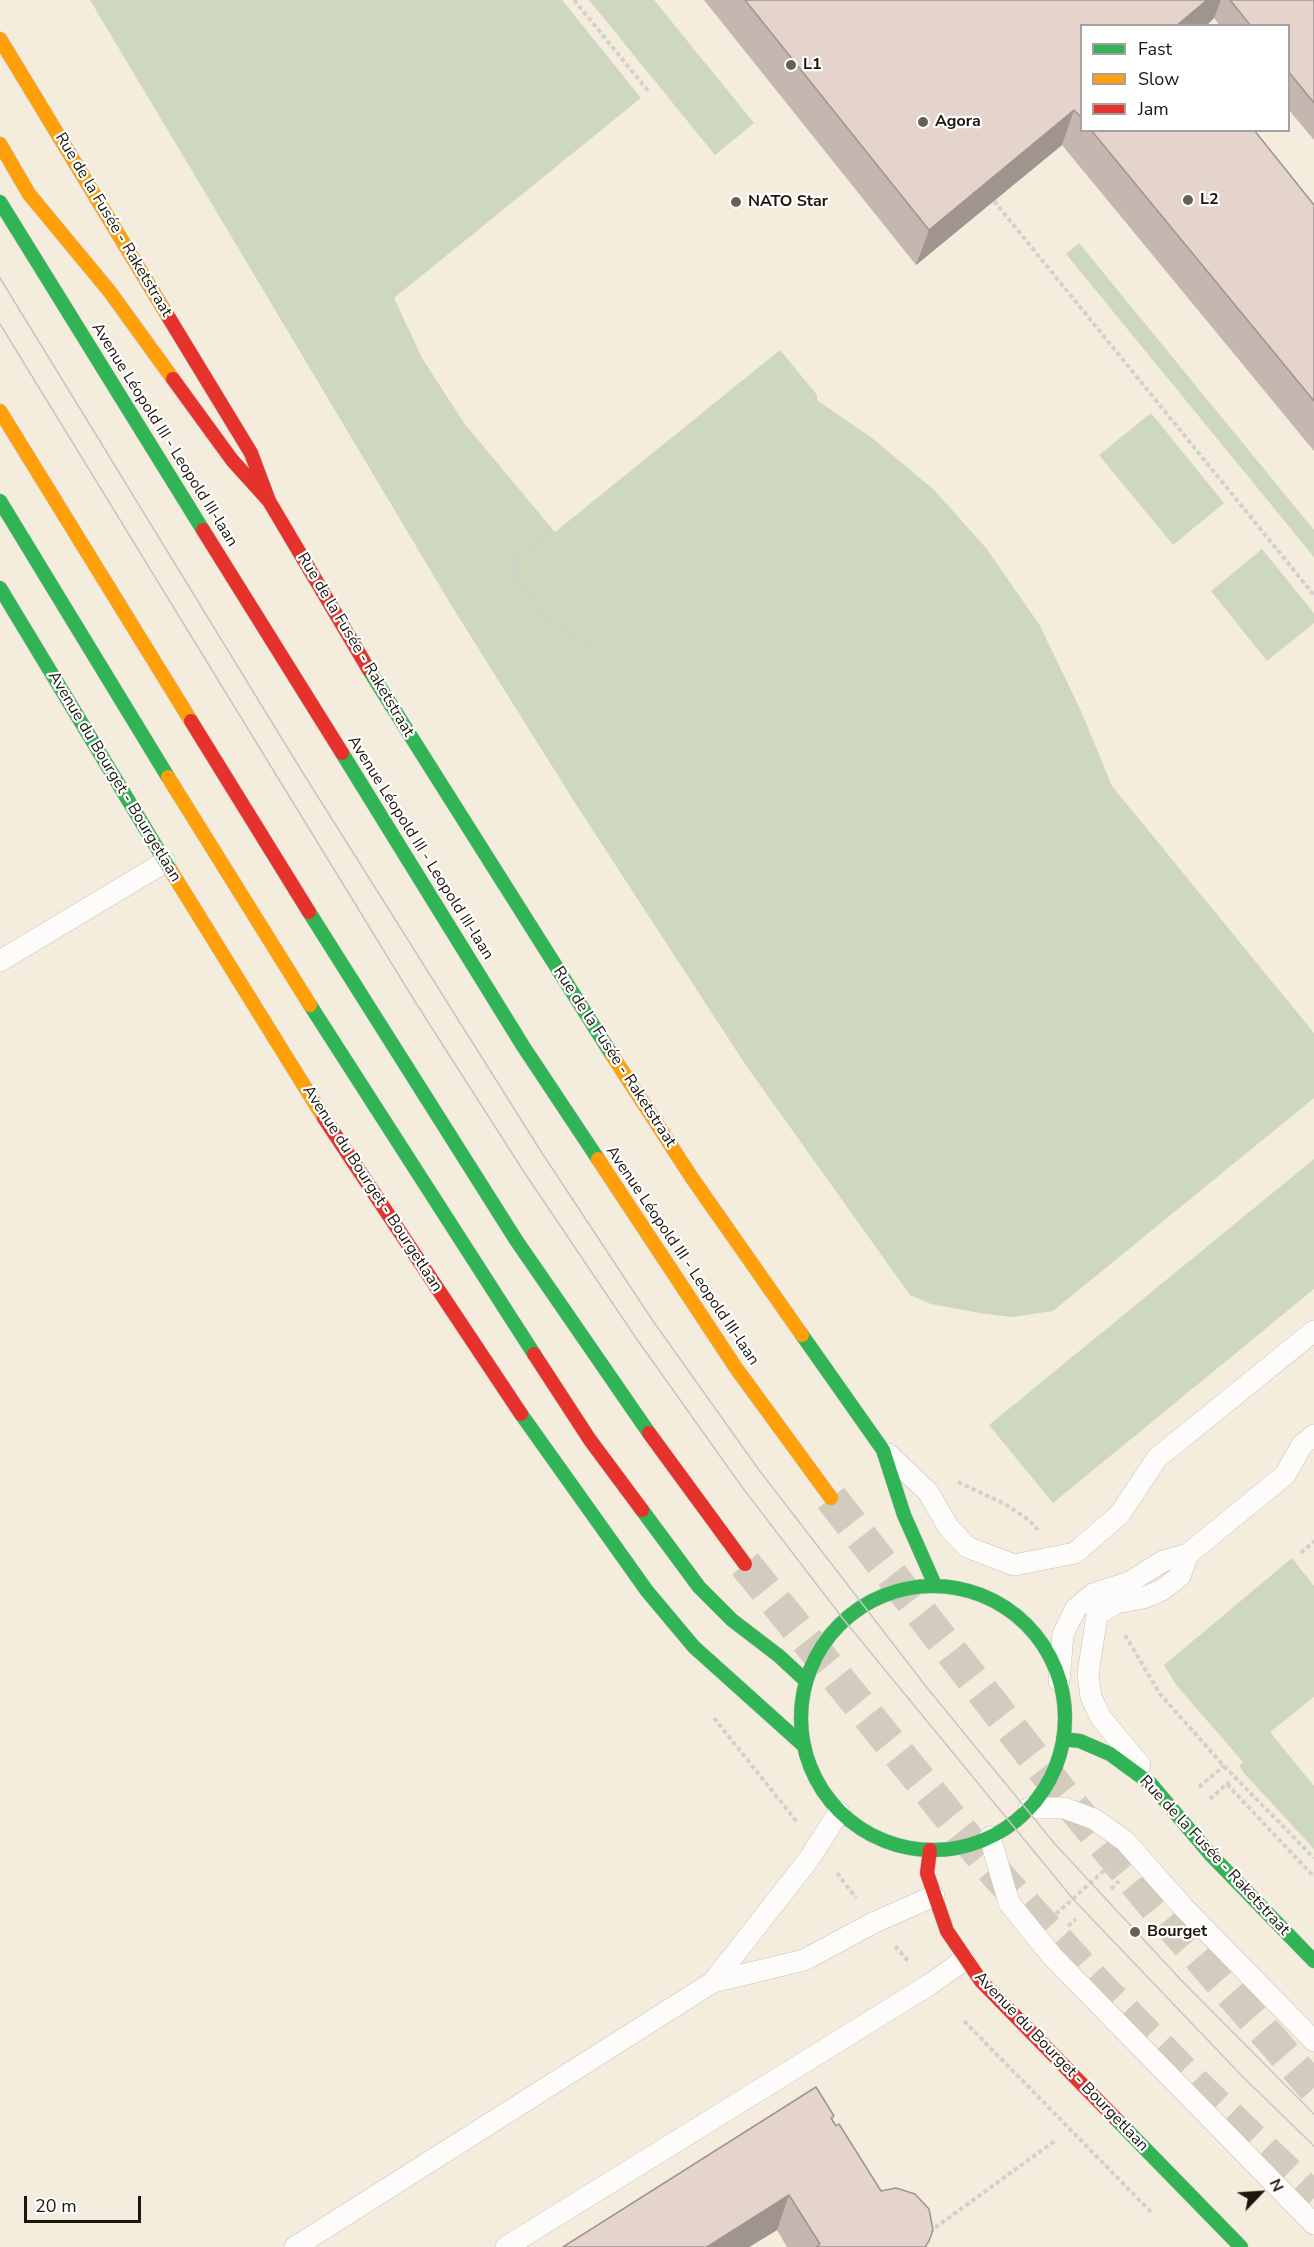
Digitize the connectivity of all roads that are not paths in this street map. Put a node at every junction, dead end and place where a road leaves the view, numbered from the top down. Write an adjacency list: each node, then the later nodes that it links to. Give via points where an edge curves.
1 (0, 39): 6 (main road, Rue de la Fusée - Raketstraat, via 251,453)
2 (0, 144): 6 (main road, via 29,194 110,292 232,460)
3 (0, 202): 13 (main road, Avenue Léopold III - Leopold III-laan, via 529,1056 736,1368)
4 (0, 411): 15 (main road, via 516,1240 688,1489)
5 (0, 501): 17 (main road, via 394,1139 590,1440 699,1587 732,1620)
6 (269, 501): 12 (main road, Rue de la Fusée - Raketstraat, via 367,667 552,962 692,1178)
7 (0, 588): 8 (main road, Avenue du Bourget - Bourgetlaan)
8 (165, 862): 9 (lane); 20 (main road, Avenue du Bourget - Bourgetlaan, via 351,1161 547,1452 693,1647)
9 (0, 962)
10 (1314, 1331): 12 (lane, via 1157,1458 1120,1514 1075,1553 1014,1565 967,1547 949,1528 928,1492)
11 (1314, 1435): 14 (lane, via 1302,1445 1285,1475)
12 (883, 1450): 16 (main road, Rue de la Fusée - Raketstraat, via 904,1515)
13 (831, 1498)
14 (1188, 1554): 18 (lane, via 1163,1561 1130,1582 1093,1594 1076,1608 1063,1634); 21 (lane, via 1180,1575 1162,1590 1105,1608 1097,1615 1091,1647 1091,1697 1101,1718 1130,1751)
15 (745, 1564)
16 (935, 1586): 17 (main road, via 901,1589 863,1606 841,1623 820,1650); 18 (main road, via 969,1591 1000,1604 1026,1624 1046,1651)
17 (806, 1681): 20 (main road, via 800,1713)
18 (1059, 1681): 19 (main road, via 1064,1708)
19 (1063, 1739): 21 (main road, Rue de la Fusée - Raketstraat, via 1080,1741 1110,1754); 22 (main road, via 1059,1761)
20 (803, 1745): 23 (main road, via 816,1781)
21 (1151, 1784): 28 (main road, Rue de la Fusée - Raketstraat, via 1210,1854)
22 (1029, 1808): 24 (main road); 30 (lane, via 1064,1809 1094,1819 1130,1848)
23 (839, 1812): 25 (main road, via 876,1837); 29 (lane, via 809,1858)
24 (990, 1837): 25 (main road, via 961,1847); 31 (lane, via 1010,1903 1034,1934)
25 (930, 1850): 26 (main road, Avenue du Bourget - Bourgetlaan, via 927,1873)
26 (934, 1896): 27 (main road, Avenue du Bourget - Bourgetlaan); 29 (lane, via 804,1960)
27 (964, 1960): 33 (lane); 34 (main road, Avenue du Bourget - Bourgetlaan, via 992,1995)
28 (1314, 1961)
29 (713, 1982): 32 (lane)
30 (1314, 2041)
31 (1314, 2224)
32 (295, 2247)
33 (506, 2247)
34 (1241, 2247)

